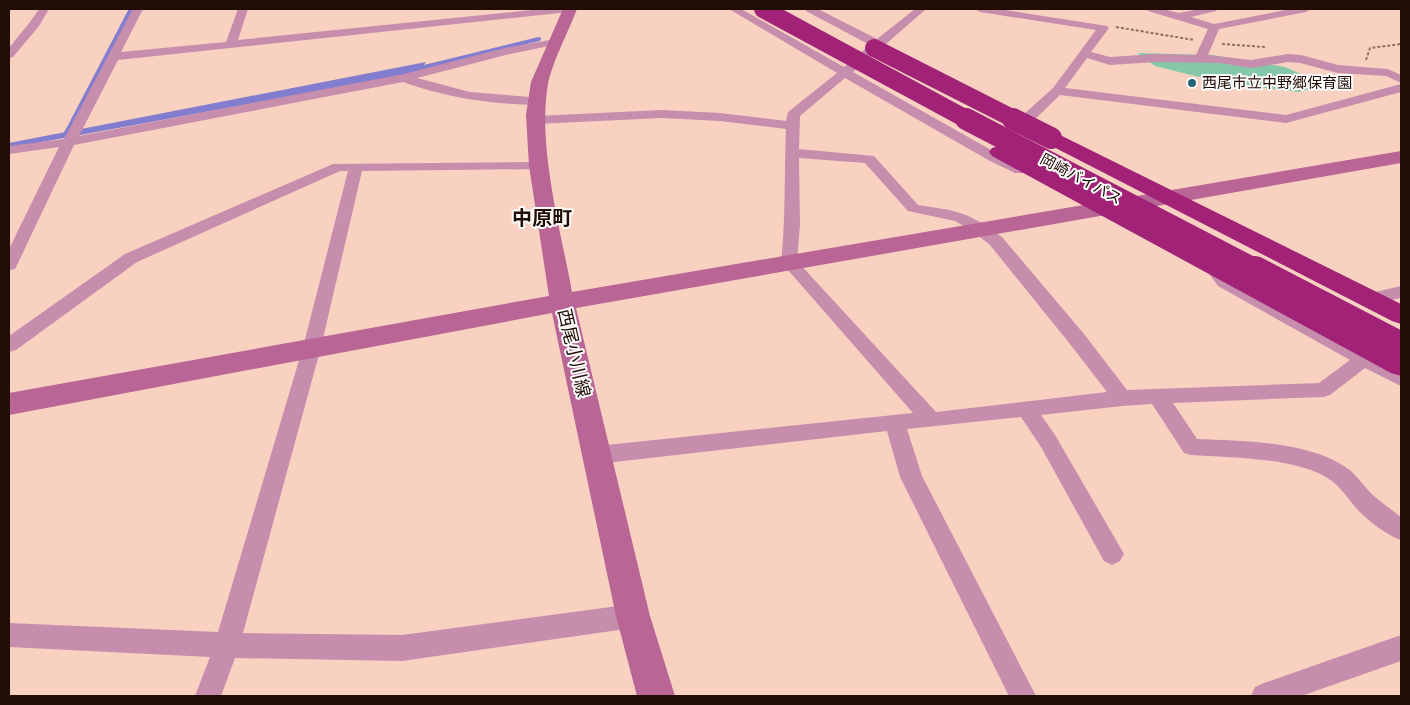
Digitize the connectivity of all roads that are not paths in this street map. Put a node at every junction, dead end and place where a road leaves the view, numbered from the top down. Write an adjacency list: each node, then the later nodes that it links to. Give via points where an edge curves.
1 (44, 9): 26 (street)
2 (138, 9): 27 (street)
3 (243, 9): 24 (street)
4 (437, 9): 19 (street)
5 (570, 9): 19 (street); 22 (street, 西尾小川線)
6 (734, 9): 29 (street)
7 (749, 9): 44 (highway)
8 (763, 9): 60 (highway, 岡崎バイパス, bridge, via 996,135)
9 (780, 9): 57 (highway, 岡崎バイパス)
10 (795, 9): 38 (highway, bridge)
11 (810, 9): 23 (street)
12 (921, 9): 23 (street)
13 (980, 9): 25 (street, via 1103,28)
14 (1016, 9): 21 (street, via 1100,22)
15 (1152, 9): 18 (street)
16 (1212, 9): 18 (street)
17 (1306, 9): 20 (street)
18 (1180, 17): 20 (street)
19 (441, 22): 24 (street)
20 (1214, 27): 28 (street)
21 (1116, 28)
22 (556, 42): 30 (street); 34 (street, 西尾小川線, via 540,82)
23 (878, 45): 29 (street); 35 (street)
24 (230, 46): 27 (street)
25 (1084, 54): 28 (street, via 1110,61); 33 (street)
26 (9, 55)
27 (112, 57): 37 (street)
28 (1200, 59): 31 (street, via 1251,64 1301,59 1338,70 1388,73)
29 (846, 74): 36 (street, via 793,116); 44 (street, via 994,158)
30 (404, 78): 34 (street, via 431,88); 37 (street)
31 (1401, 79)
32 (1401, 88): 33 (street, via 1286,118)
33 (1057, 91): 35 (street)
34 (537, 110): 36 (street, via 720,117); 42 (street, 西尾小川線)
35 (1030, 117): 38 (street, via 1067,139)
36 (792, 126): 40 (street)
37 (69, 142): 39 (street); 50 (street)
38 (1060, 143): 45 (highway)
39 (9, 150)
40 (791, 153): 48 (street, via 869,159 912,208 955,216); 49 (street, via 793,231)
41 (1401, 157): 45 (street)
42 (539, 166): 43 (street); 54 (street, 西尾小川線)
43 (356, 168): 58 (street, via 338,167 132,258); 59 (street)
44 (1057, 183): 46 (highway)
45 (1170, 198): 46 (street); 47 (highway)
46 (1104, 208): 48 (street); 51 (highway)
47 (1222, 224): 53 (street, via 1249,231); 56 (highway)
48 (981, 229): 49 (street); 65 (street, via 1002,248)
49 (789, 262): 54 (street); 68 (street)
50 (9, 265)
51 (1221, 270): 61 (street, via 1224,282); 62 (highway)
52 (1401, 292): 53 (street)
53 (1382, 296): 55 (street)
54 (562, 302): 59 (street); 70 (street, 西尾小川線)
55 (1401, 306)
56 (1401, 315)
57 (1401, 330)
58 (9, 345)
59 (312, 346): 66 (street); 75 (street)
60 (1401, 346)
61 (1363, 358): 63 (street); 64 (street, via 1322,390)
62 (1401, 366)
63 (1401, 379)
64 (1158, 397): 65 (street); 71 (street, via 1191,447 1249,450 1302,458 1327,466)
65 (1122, 398): 67 (street)
66 (9, 404)
67 (1026, 409): 68 (street); 72 (street, via 1048,441)
68 (931, 420): 69 (street)
69 (895, 422): 70 (street); 79 (street, via 911,477)
70 (596, 455): 73 (street, 西尾小川線)
71 (1401, 530)
72 (1112, 554)
73 (634, 616): 75 (street, via 402,648); 78 (street, 西尾小川線)
74 (9, 635): 75 (street)
75 (226, 645): 77 (street)
76 (1401, 648): 80 (street)
77 (208, 696)
78 (656, 696)
79 (1024, 696)
80 (1264, 696)

